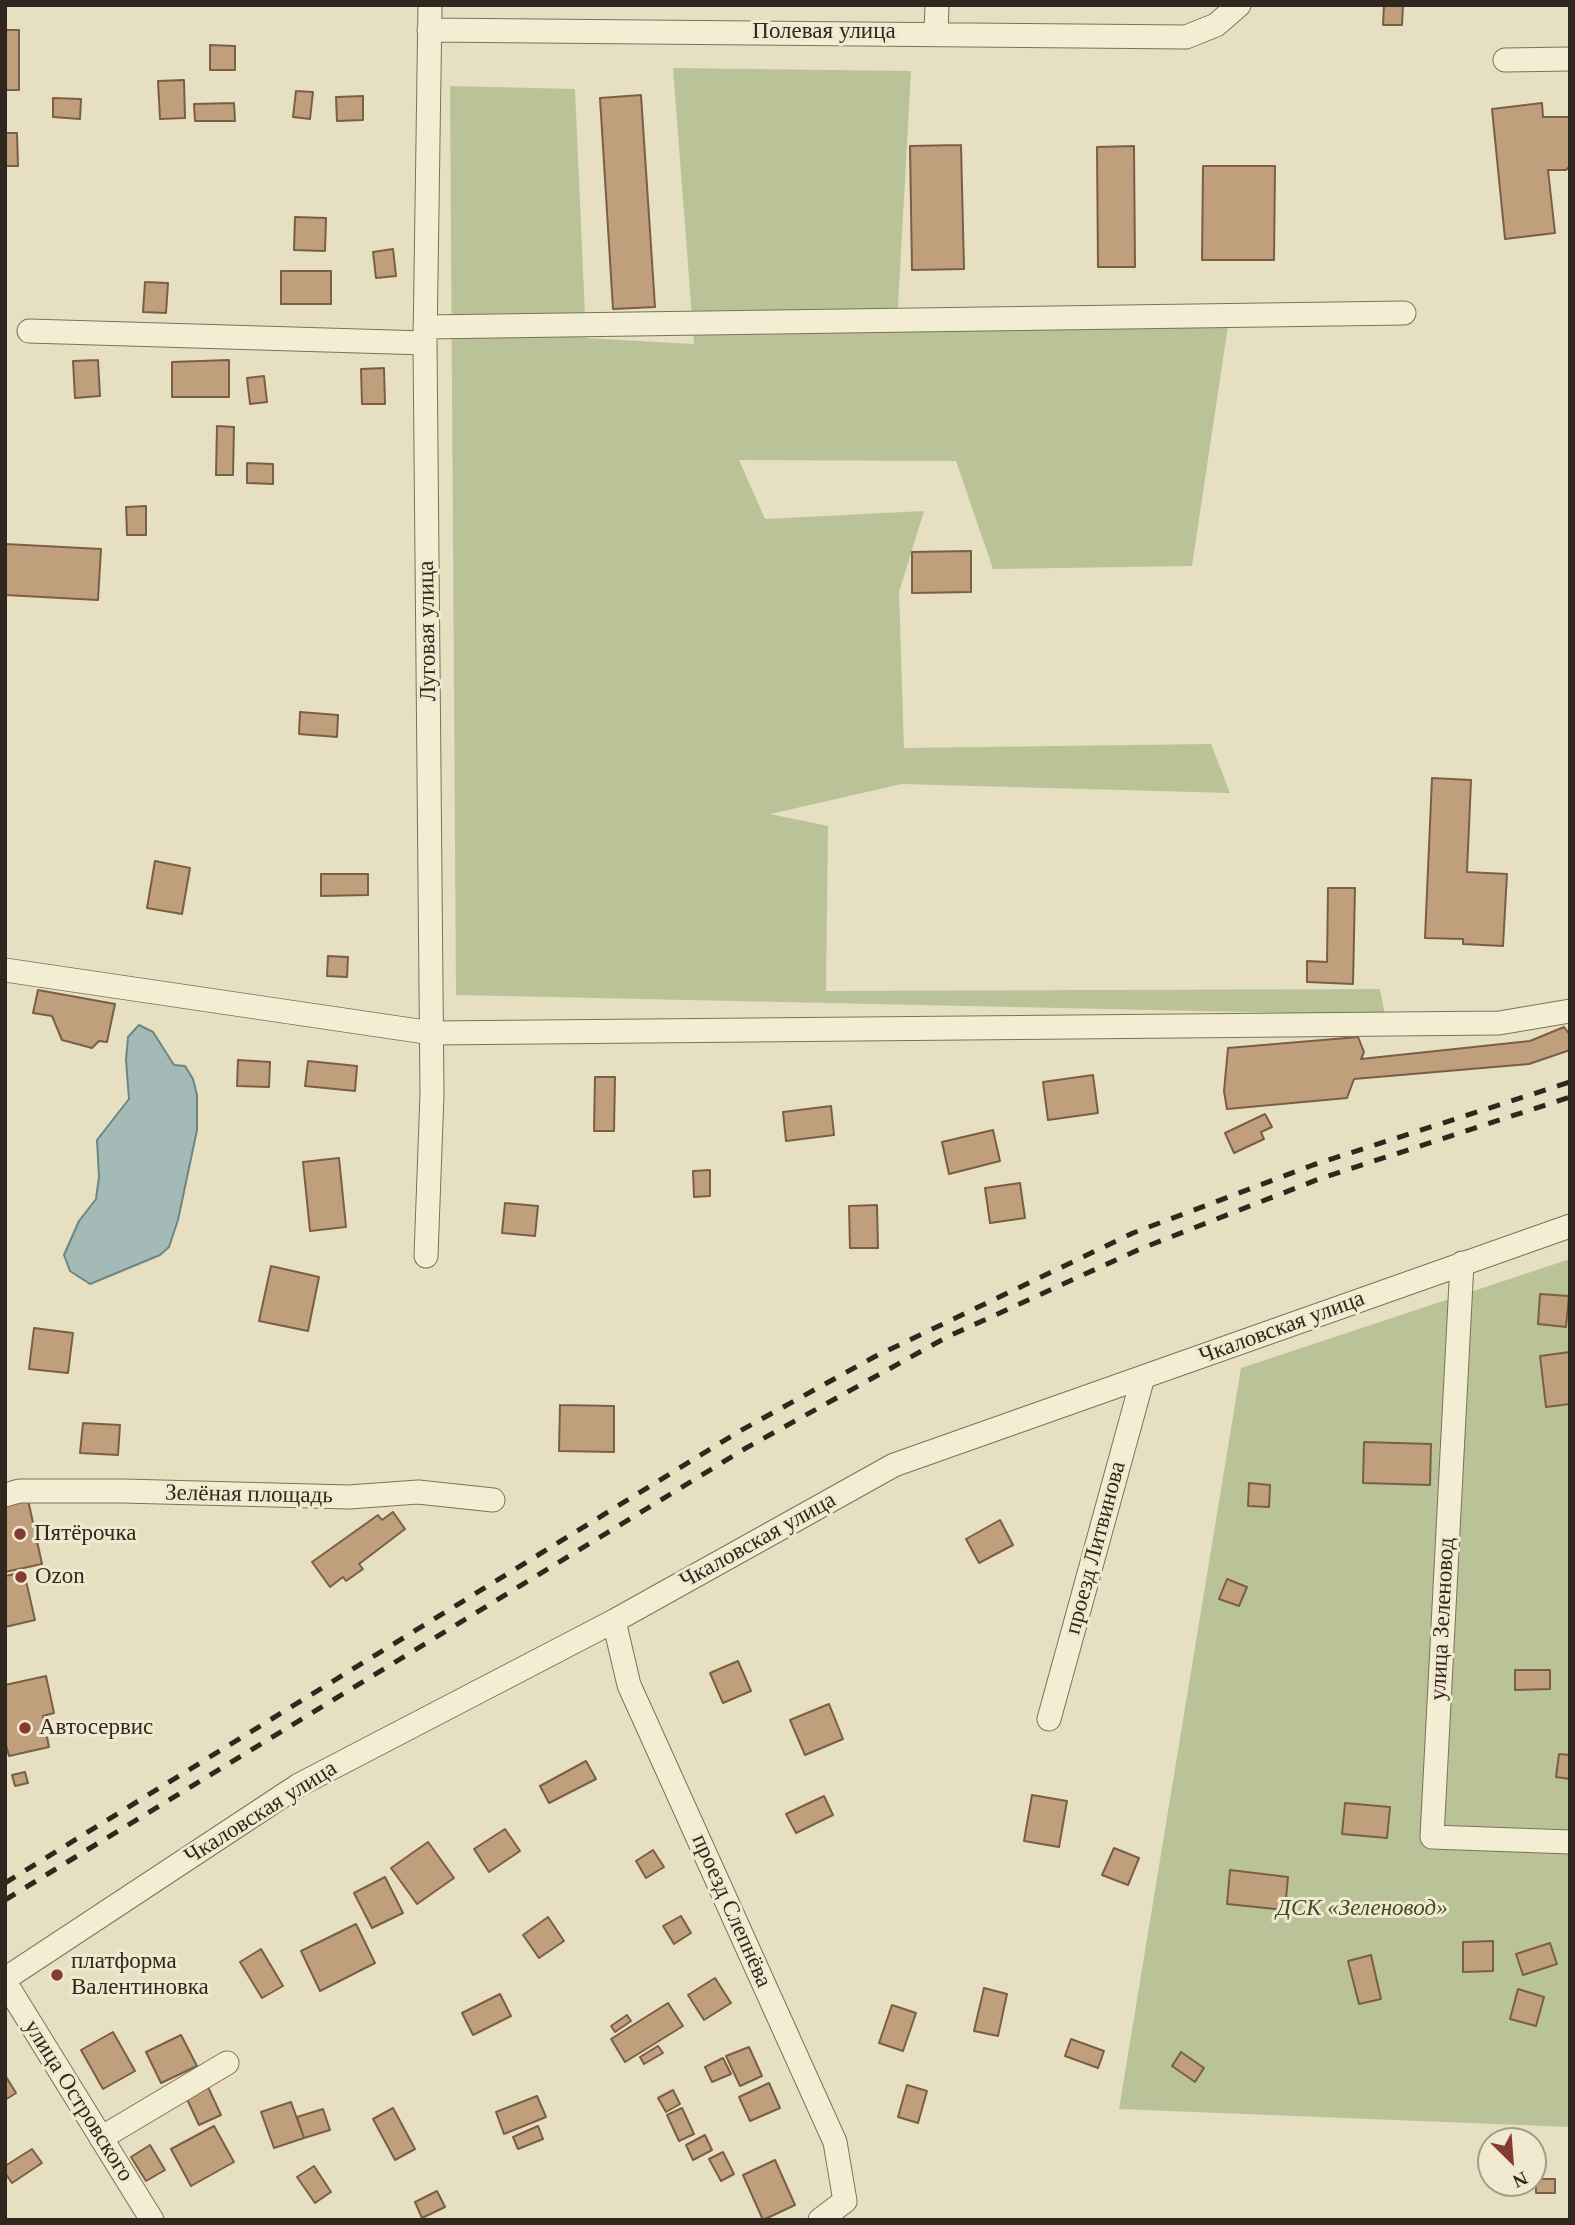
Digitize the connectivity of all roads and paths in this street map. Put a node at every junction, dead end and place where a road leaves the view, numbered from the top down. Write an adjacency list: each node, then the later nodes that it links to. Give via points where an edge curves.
1 (430, 5): 4 (street, Луговая улица)
2 (937, 5): 5 (street)
3 (1239, 5): 5 (street, Полевая улица, via 1216,25 1186,37)
4 (429, 30): 5 (street, Полевая улица); 10 (street, Луговая улица, via 434,113)
5 (936, 32)
6 (1570, 59): 7 (street)
7 (1505, 60)
8 (1404, 313): 10 (street)
9 (29, 331): 10 (street)
10 (425, 335): 13 (street, Луговая улица)
11 (5, 970): 13 (street)
12 (1570, 1012): 13 (street, via 1499,1023)
13 (432, 1034): 15 (street, Луговая улица)
14 (1570, 1226): 16 (street, Чкаловская улица)
15 (426, 1256)
16 (1462, 1263): 17 (street, Чкаловская улица); 22 (street, улица Зеленовод, via 1432,1837)
17 (1143, 1377): 20 (street, Чкаловская улица, via 894,1465); 21 (street, проезд Литвинова)
18 (5, 1495): 19 (street, Зелёная площадь, via 19,1491 123,1491 349,1497 418,1492)
19 (493, 1500)
20 (614, 1621): 23 (street, Чкаловская улица, via 299,1785); 27 (street, проезд Слепнёва, via 629,1685 835,2141 845,2202)
21 (1049, 1719)
22 (1570, 1842)
23 (5, 1980): 25 (street, улица Островского)
24 (228, 2063): 25 (street)
25 (101, 2138): 26 (street, улица Островского)
26 (152, 2220)
27 (820, 2220)

